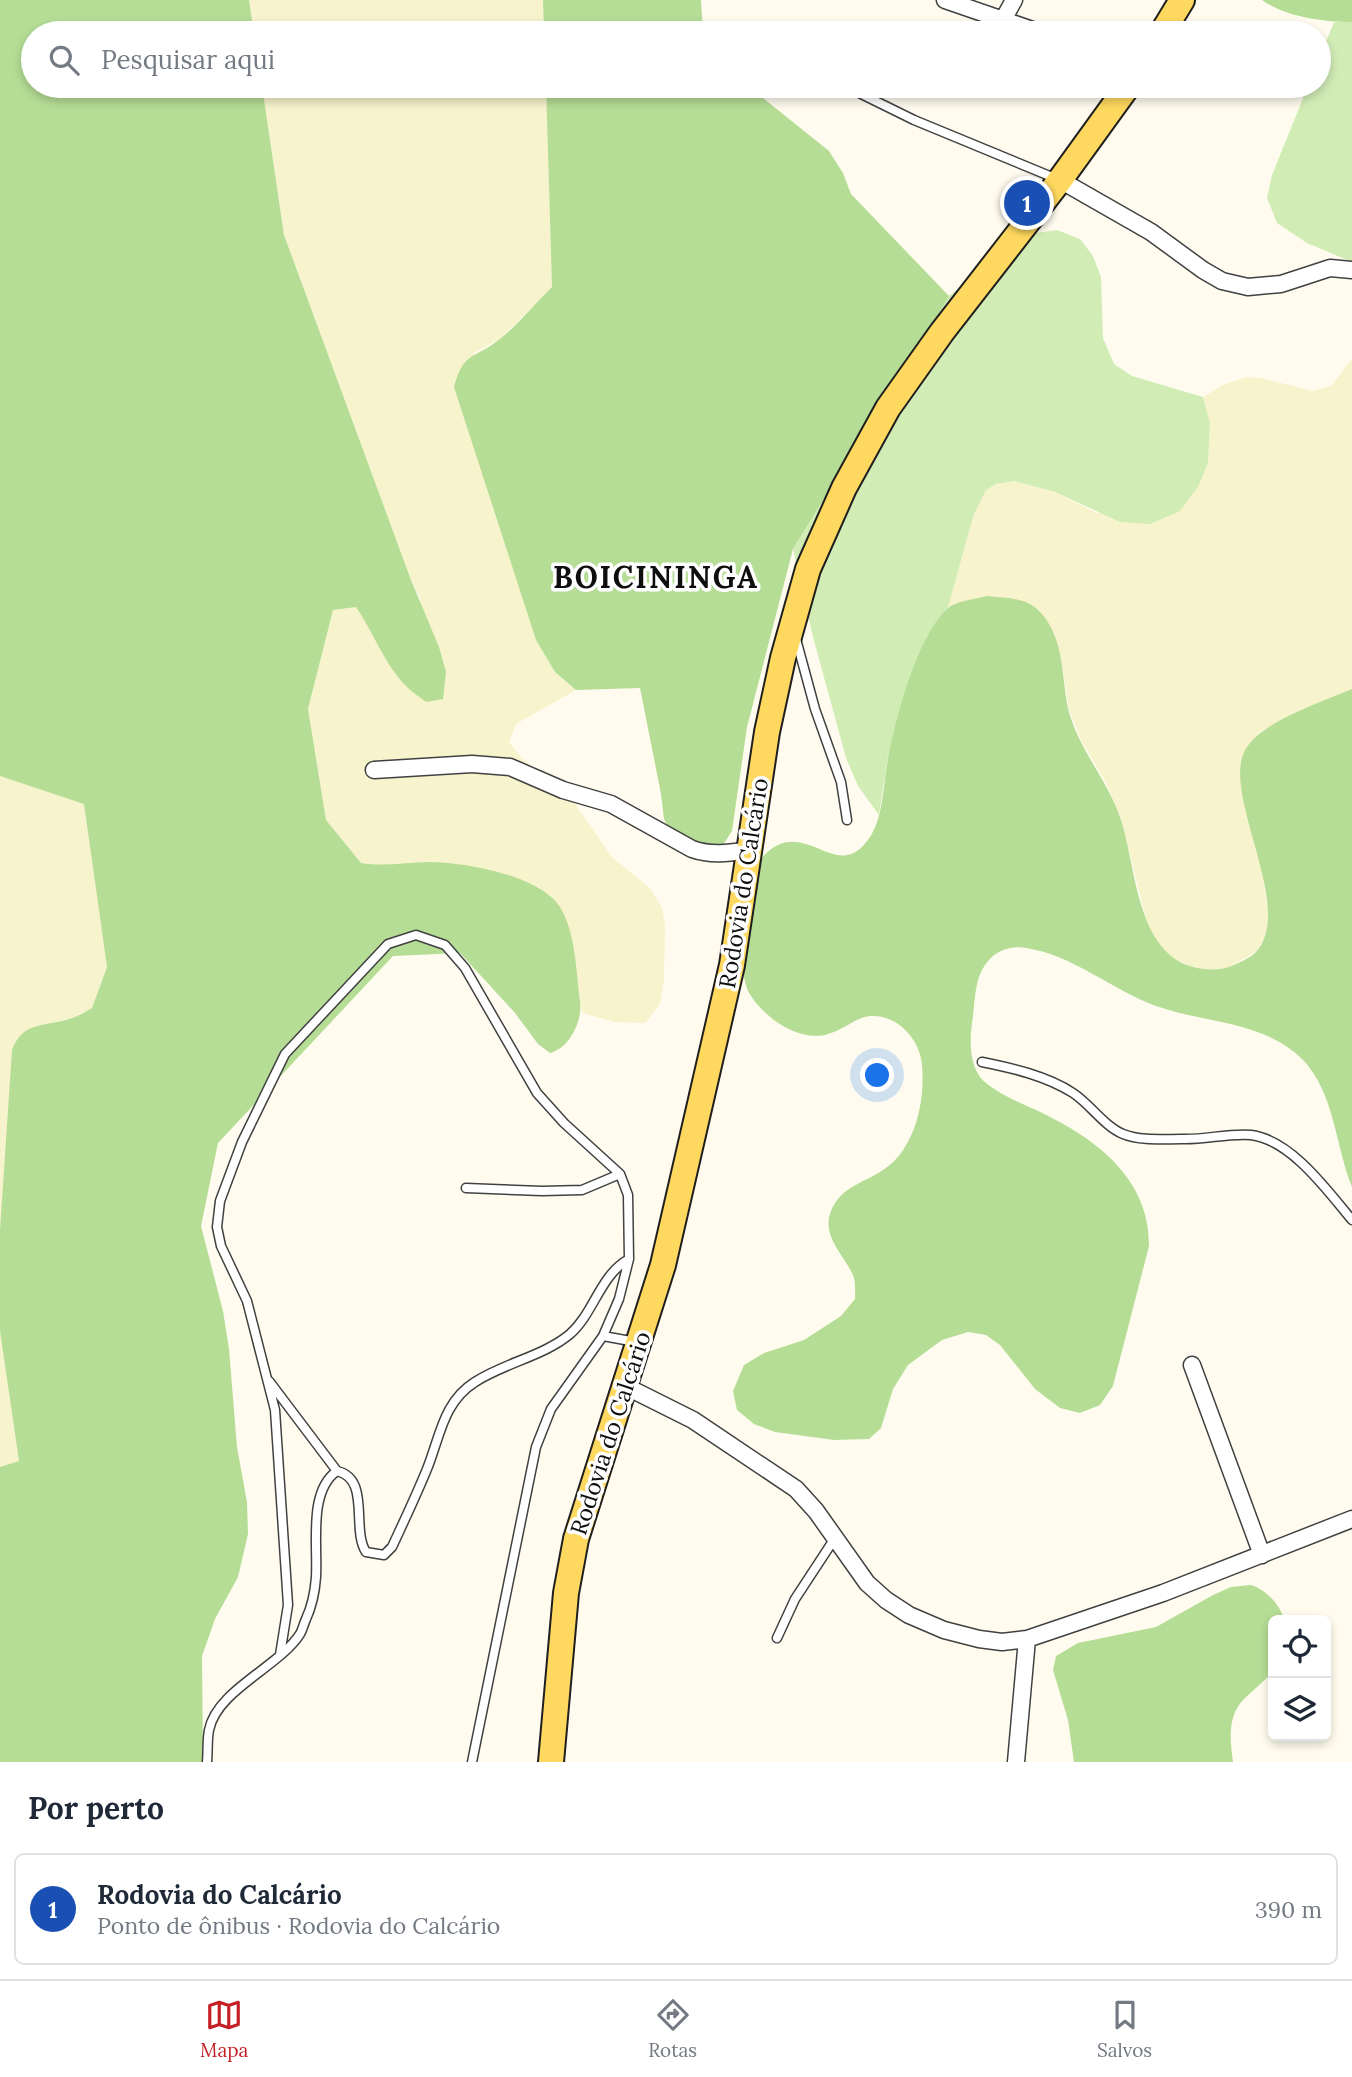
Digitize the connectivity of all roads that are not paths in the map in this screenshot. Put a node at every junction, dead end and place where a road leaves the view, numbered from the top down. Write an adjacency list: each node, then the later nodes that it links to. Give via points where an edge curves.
1 (945, 0): 4 (street)
2 (1014, 0): 4 (street)
3 (1182, 0): 6 (main road)
4 (1003, 20): 5 (street)
5 (1006, 21)
6 (1169, 21)
7 (869, 98): 9 (lane)
8 (1119, 98): 9 (main road, Rodovia do Calcário)
9 (1060, 180): 10 (street, via 1151,232 1222,281 1248,287 1282,284 1329,268); 11 (main road, Rodovia do Calcário, via 888,408 844,488 813,558)
10 (1352, 270)
11 (793, 626): 13 (lane, via 841,782); 14 (main road, Rodovia do Calcário, via 767,732)
12 (374, 770): 14 (street, via 472,764 510,767 611,804 705,854)
13 (847, 820)
14 (749, 850): 21 (main road, Rodovia do Calcário, via 726,992 663,1265)
15 (982, 1062): 18 (lane, via 1074,1093 1121,1133 1168,1139 1254,1135 1278,1144 1325,1187)
16 (620, 1174): 17 (lane, via 582,1190); 19 (lane, via 628,1195); 23 (lane, via 537,1093 466,968 445,945 416,935 388,944 285,1054 220,1201 221,1246 247,1301)
17 (466, 1188)
18 (1352, 1220)
19 (629, 1259): 20 (lane); 25 (lane, via 619,1264 571,1333 474,1382 457,1396 392,1547 384,1555 366,1552 360,1544 357,1492 353,1480)
20 (603, 1336): 21 (lane); 33 (lane, via 551,1409 536,1447)
21 (639, 1343): 24 (main road, Rodovia do Calcário)
22 (1192, 1365): 28 (street)
23 (268, 1380): 25 (lane); 31 (lane, via 275,1409 288,1605)
24 (624, 1385): 27 (street, via 693,1420 796,1489); 34 (main road, Rodovia do Calcário, via 576,1539 565,1605)
25 (337, 1471): 31 (lane, via 323,1486 318,1509 311,1607 300,1634)
26 (1352, 1519): 28 (street)
27 (835, 1538): 29 (lane, via 795,1598); 30 (street, via 867,1583 909,1615 979,1639)
28 (1262, 1555): 30 (street)
29 (778, 1638)
30 (1027, 1639): 35 (street)
31 (279, 1655): 32 (lane, via 225,1700 209,1728)
32 (207, 1762)
33 (472, 1762)
34 (551, 1762)
35 (1016, 1762)

